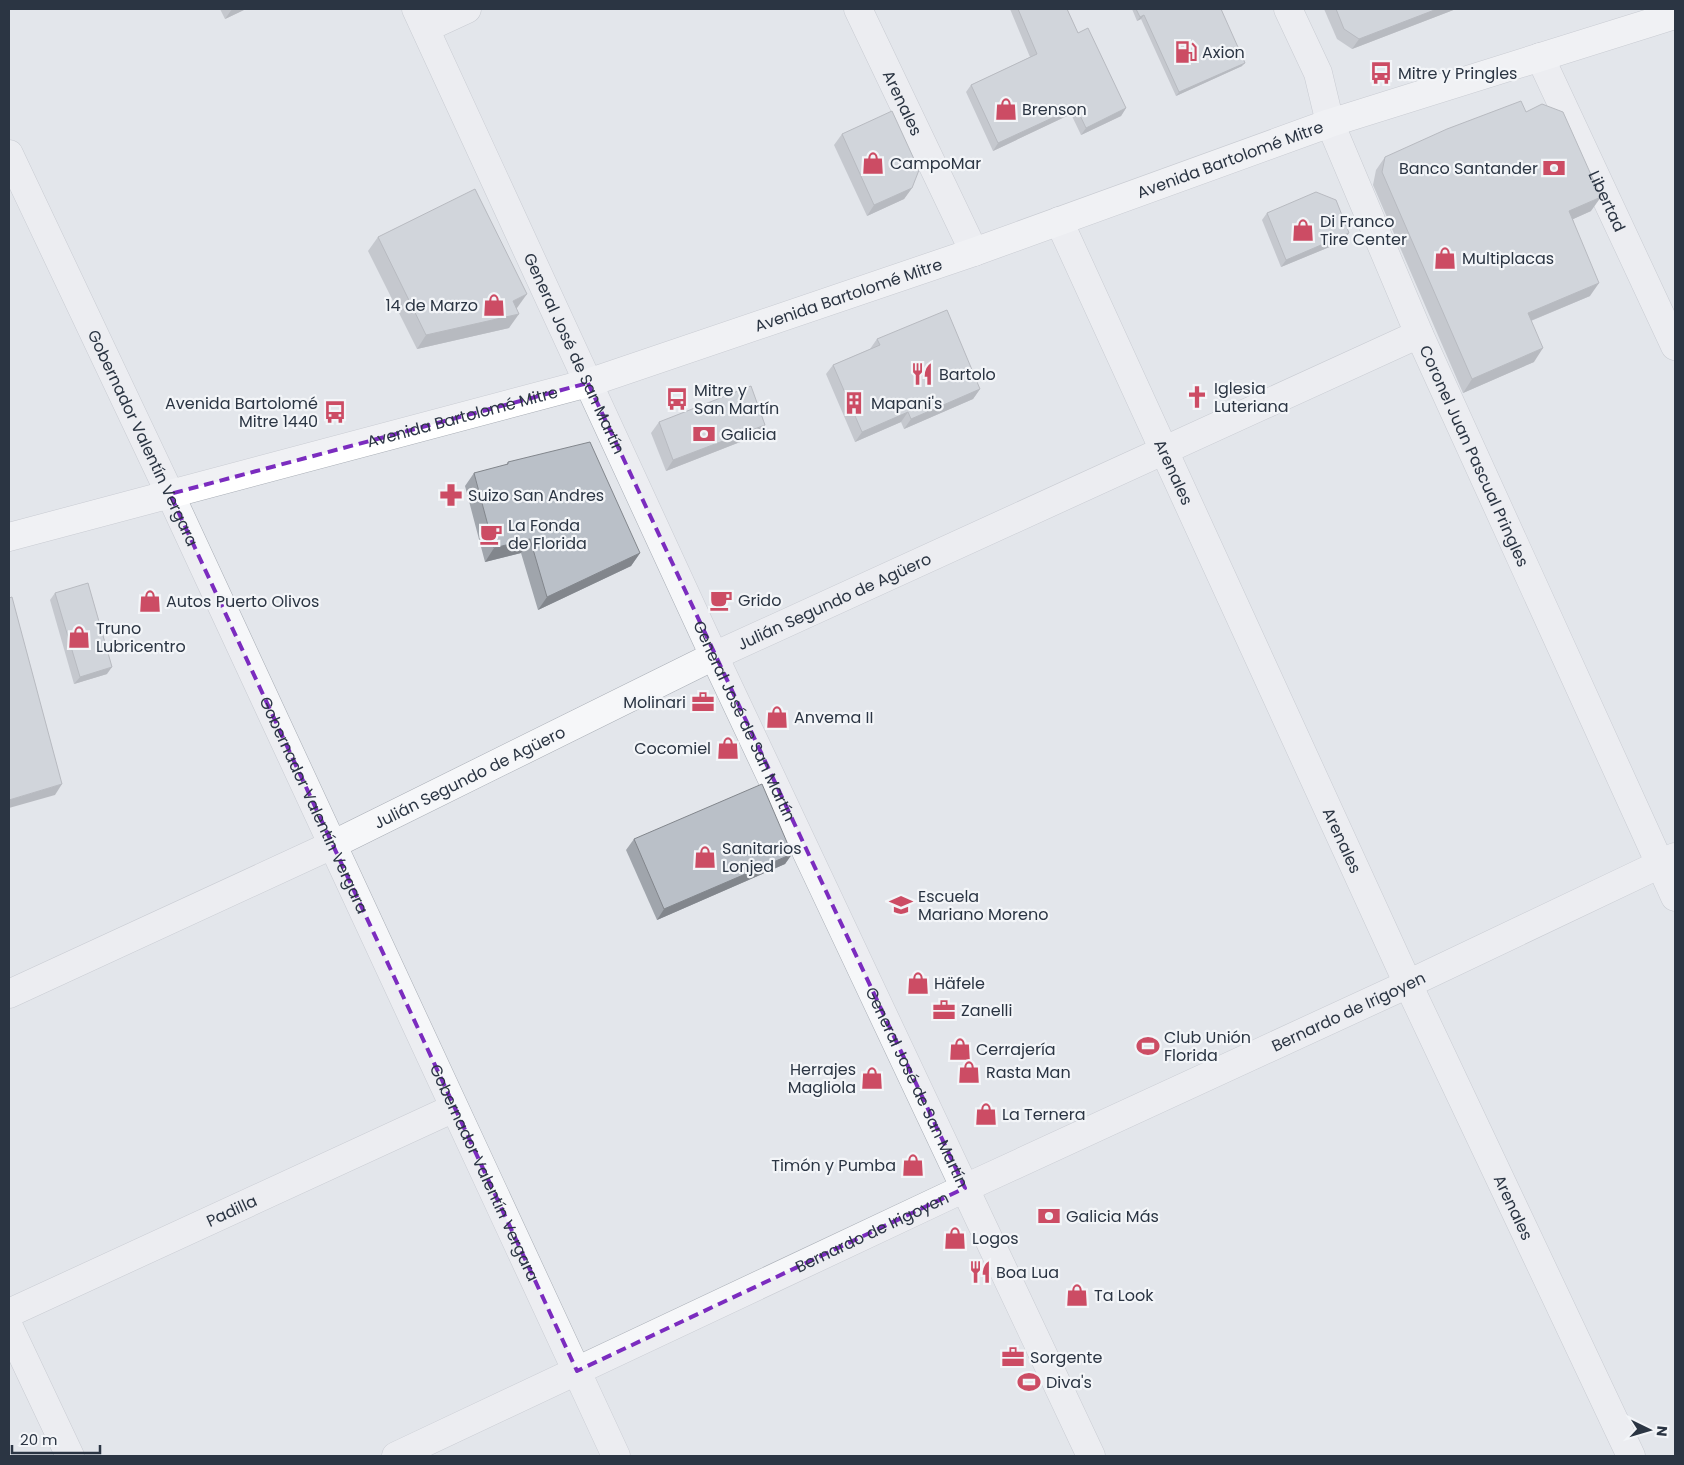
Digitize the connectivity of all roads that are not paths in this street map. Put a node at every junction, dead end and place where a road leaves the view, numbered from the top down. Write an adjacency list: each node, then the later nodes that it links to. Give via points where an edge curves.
1 (467, 9): 5 (street)
2 (858, 9): 10 (street, Arenales)
3 (1288, 9): 7 (street, Coronel Juan Pascual Pringles, via 1318,73)
4 (1675, 15): 6 (main road, Avenida Bartolomé Mitre)
5 (421, 19): 13 (street, General José de San Martín)
6 (1540, 57): 7 (main road, Avenida Bartolomé Mitre); 12 (street, Libertad)
7 (1330, 123): 9 (main road, Avenida Bartolomé Mitre); 11 (street, Coronel Juan Pascual Pringles)
8 (9, 154): 15 (street, Gobernador Valentín Vergara)
9 (1059, 222): 10 (main road, Avenida Bartolomé Mitre); 14 (street, Arenales)
10 (974, 252): 13 (main road, Avenida Bartolomé Mitre)
11 (1418, 334): 14 (street, Julián Segundo de Agüero); 19 (street, Coronel Juan Pascual Pringles)
12 (1675, 346)
13 (588, 383): 15 (main road, Avenida Bartolomé Mitre); 17 (street, General José de San Martín)
14 (1163, 449): 17 (street, Julián Segundo de Agüero); 21 (street, Arenales)
15 (170, 494): 16 (main road, Avenida Bartolomé Mitre); 18 (street, Gobernador Valentín Vergara)
16 (9, 537)
17 (714, 656): 18 (street, Julián Segundo de Agüero); 24 (street, General José de San Martín)
18 (332, 845): 22 (street, Julián Segundo de Agüero); 23 (street, Gobernador Valentín Vergara)
19 (1668, 861): 20 (street, Coronel Juan Pascual Pringles); 21 (street, Bernardo de Irigoyen)
20 (1675, 897)
21 (1408, 984): 24 (street, Bernardo de Irigoyen); 32 (street, Arenales)
22 (9, 994)
23 (454, 1108): 25 (street, Padilla); 27 (street, Gobernador Valentín Vergara)
24 (965, 1188): 27 (street, Bernardo de Irigoyen); 31 (street, General José de San Martín)
25 (9, 1313)
26 (9, 1326): 28 (street)
27 (577, 1371): 29 (street, Bernardo de Irigoyen); 30 (street, Gobernador Valentín Vergara)
28 (70, 1456)
29 (396, 1456)
30 (616, 1456)
31 (1091, 1456)
32 (1631, 1456)

